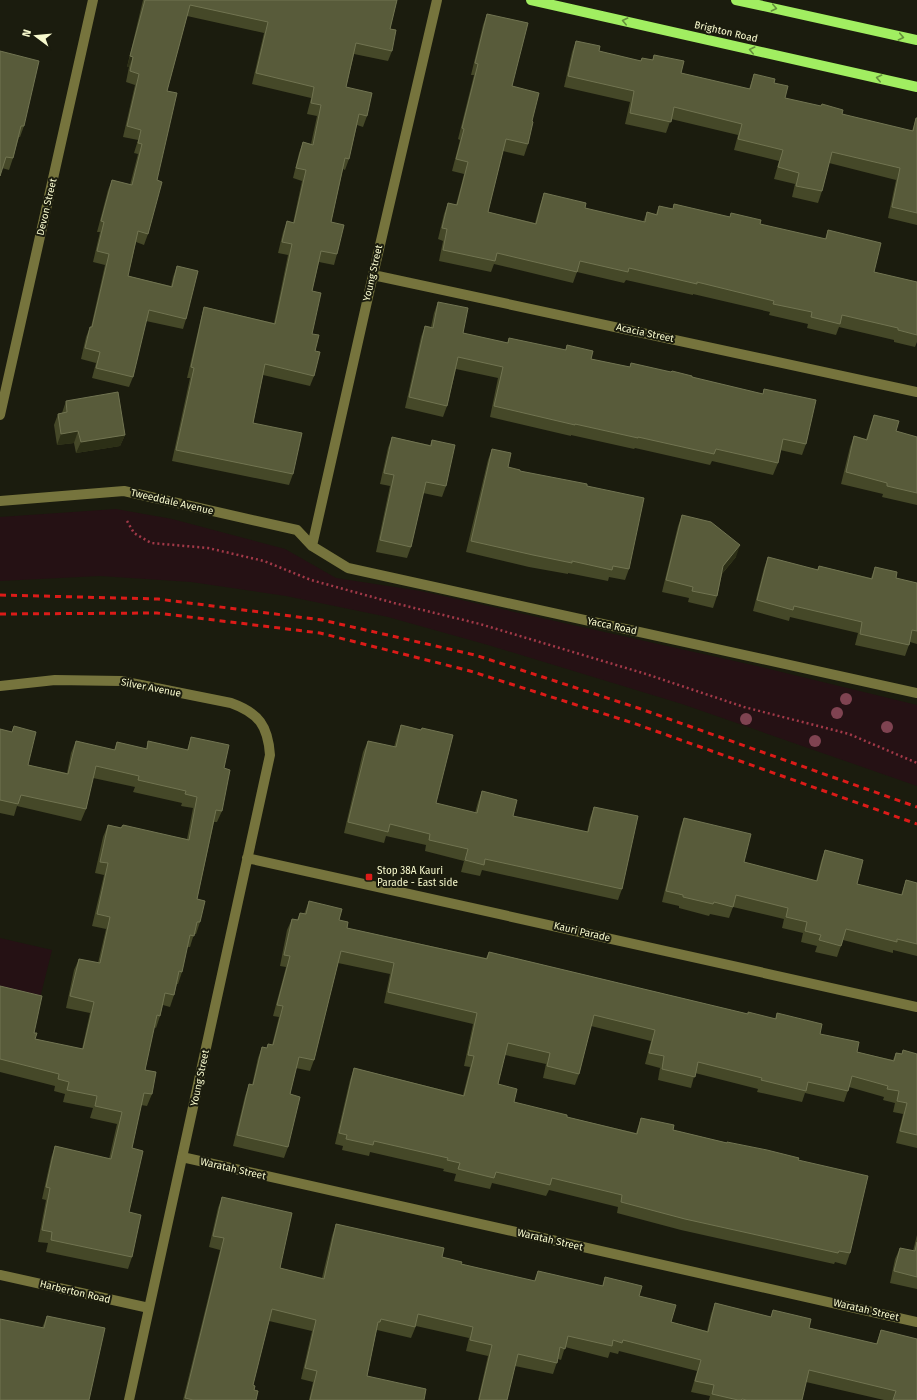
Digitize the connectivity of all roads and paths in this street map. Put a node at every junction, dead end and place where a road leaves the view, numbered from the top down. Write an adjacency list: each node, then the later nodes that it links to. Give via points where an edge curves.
1 (93, 0): 9 (street, Devon Street)
2 (437, 0): 7 (street, Young Street)
3 (530, 0): 6 (main road, Brighton Road, one-way to 3)
4 (736, 0): 5 (main road, one-way to 5)
5 (917, 40)
6 (917, 86)
7 (373, 275): 8 (street, Acacia Street); 12 (street, Young Street)
8 (917, 392)
9 (0, 415)
10 (0, 501): 12 (street, Tweeddale Avenue, via 124,491 297,530)
11 (127, 521): 16 (path, via 134,533 151,543 208,548 264,561 311,580 480,624 646,674 744,707 849,734)
12 (312, 546): 14 (street, Yacca Road, via 348,568)
13 (0, 686): 15 (street, Silver Avenue, via 55,680 121,681 231,703 254,715 262,725)
14 (917, 694)
15 (270, 755): 17 (street, Young Street)
16 (917, 763)
17 (248, 858): 18 (street, Kauri Parade); 19 (street, Young Street)
18 (917, 1007)
19 (182, 1157): 21 (street, Young Street); 22 (street, Waratah Street)
20 (0, 1275): 21 (street, Harberton Road)
21 (149, 1308): 23 (street, Young Street)
22 (917, 1322)
23 (129, 1400)

